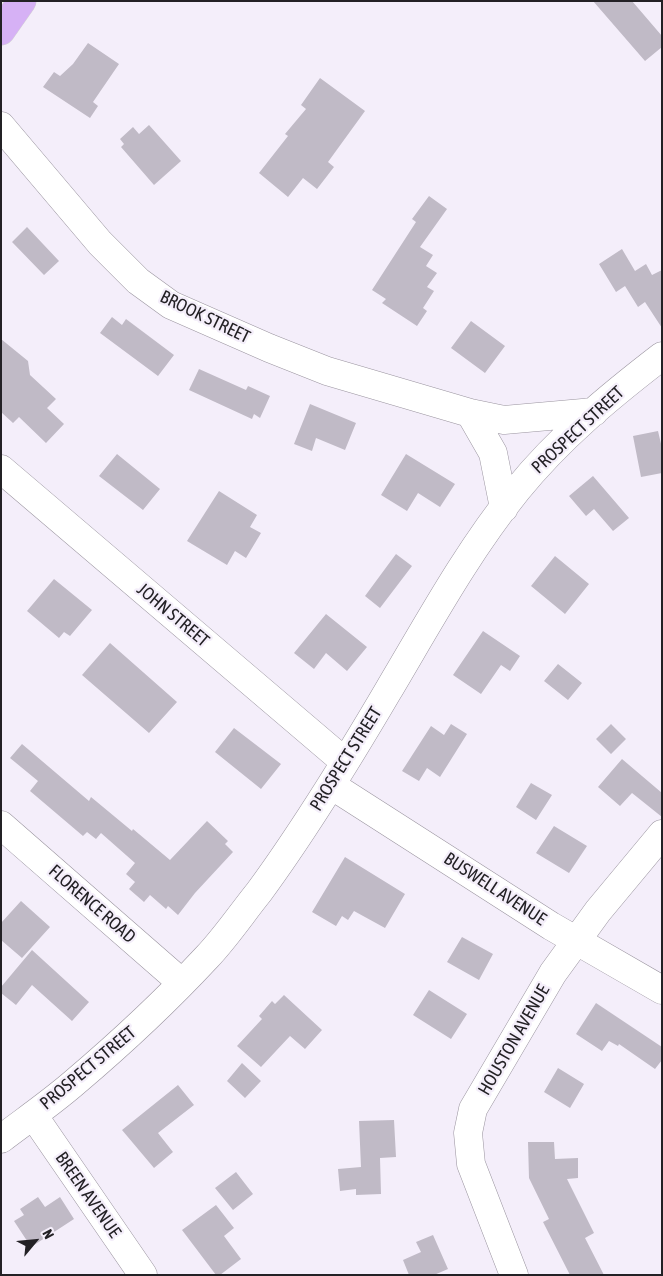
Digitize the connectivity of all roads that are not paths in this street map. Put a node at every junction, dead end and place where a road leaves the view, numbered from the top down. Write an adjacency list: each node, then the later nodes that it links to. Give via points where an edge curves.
1 (22, 1): 2 (main road)
2 (1, 31)
3 (1, 126): 6 (street, BROOK STREET, via 100,243 138,281 170,305 328,371)
4 (662, 356): 5 (street, PROSPECT STREET)
5 (594, 412): 6 (street, BROOK STREET, via 504,420); 8 (street, PROSPECT STREET, via 552,450)
6 (470, 413): 8 (street, via 493,453)
7 (1, 468): 9 (street, JOHN STREET)
8 (504, 508): 9 (street, PROSPECT STREET, via 441,599)
9 (344, 762): 10 (street, PROSPECT STREET)
10 (331, 785): 13 (street, BUSWELL AVENUE); 14 (street, PROSPECT STREET, via 259,891 209,955)
11 (1, 826): 14 (street, FLORENCE ROAD)
12 (662, 834): 13 (street, HOUSTON AVENUE)
13 (577, 940): 15 (street, BUSWELL AVENUE); 19 (street, HOUSTON AVENUE, via 553,973 473,1109 468,1133 471,1164)
14 (182, 983): 16 (street, PROSPECT STREET, via 74,1084)
15 (662, 990)
16 (33, 1115): 17 (street, PROSPECT STREET); 18 (street, BREEN AVENUE)
17 (1, 1139)
18 (143, 1275)
19 (514, 1275)

